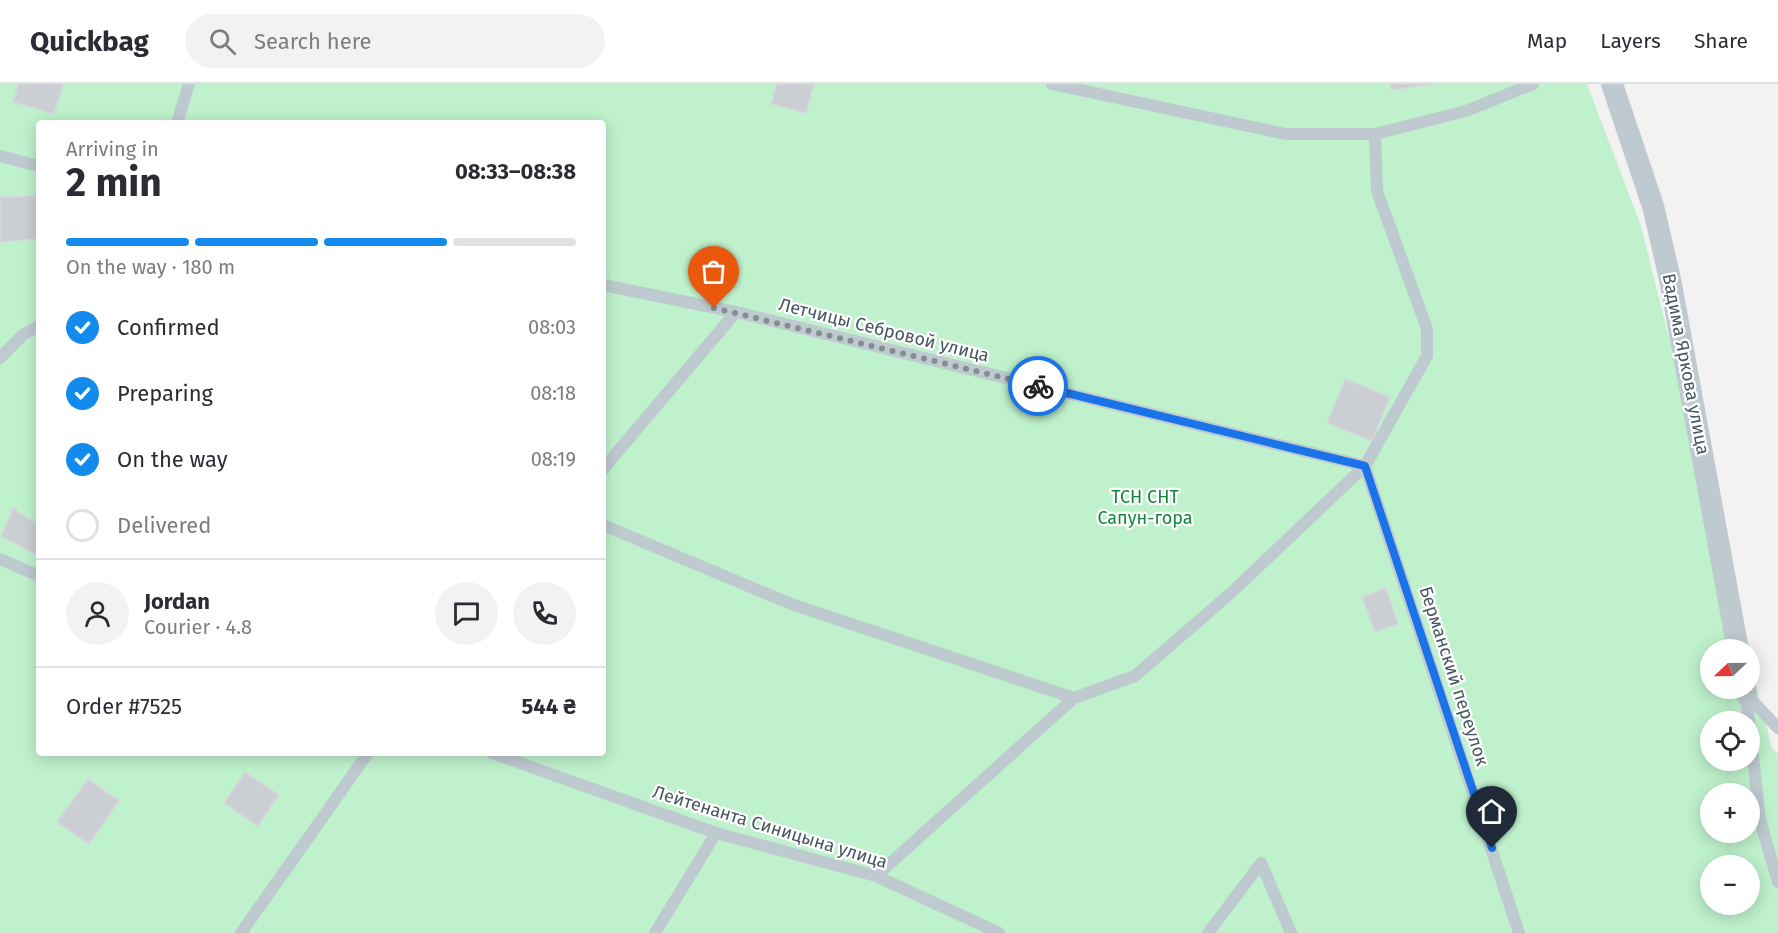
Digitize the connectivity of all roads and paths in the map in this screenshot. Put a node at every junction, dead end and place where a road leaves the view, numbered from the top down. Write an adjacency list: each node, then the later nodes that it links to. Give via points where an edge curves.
1 (189, 84): 5 (lane)
2 (1052, 84): 6 (lane, via 1285,134)
3 (1533, 84): 6 (lane, via 1466,111)
4 (1612, 84): 18 (street, Вадима Яркова улица, via 1653,206 1670,279)
5 (178, 120)
6 (1375, 134): 14 (lane, via 1377,191 1427,329 1427,356)
7 (0, 156): 8 (lane)
8 (36, 165)
9 (606, 286): 10 (lane, Летчицы Себровой улица)
10 (736, 312): 13 (lane); 14 (lane, Летчицы Себровой улица)
11 (36, 328): 12 (lane)
12 (0, 358)
13 (606, 465)
14 (1365, 466): 19 (lane, via 1232,592 1135,676); 33 (lane, Берманский переулок)
15 (606, 526): 19 (lane, via 791,604)
16 (0, 559): 17 (lane)
17 (36, 575)
18 (1736, 639)
19 (1074, 698): 26 (lane)
20 (1747, 699): 27 (lane, via 1760,820)
21 (1753, 699): 22 (lane)
22 (1778, 728)
23 (366, 756): 28 (lane)
24 (500, 756): 25 (lane, Лейтенанта Синицына улица)
25 (716, 833): 26 (lane, Лейтенанта Синицына улица); 29 (lane)
26 (876, 876): 30 (lane, Лейтенанта Синицына улица)
27 (1778, 882)
28 (241, 933)
29 (655, 933)
30 (999, 933)
31 (1208, 933): 32 (lane, via 1261,864)
32 (1291, 933)
33 (1519, 933)

